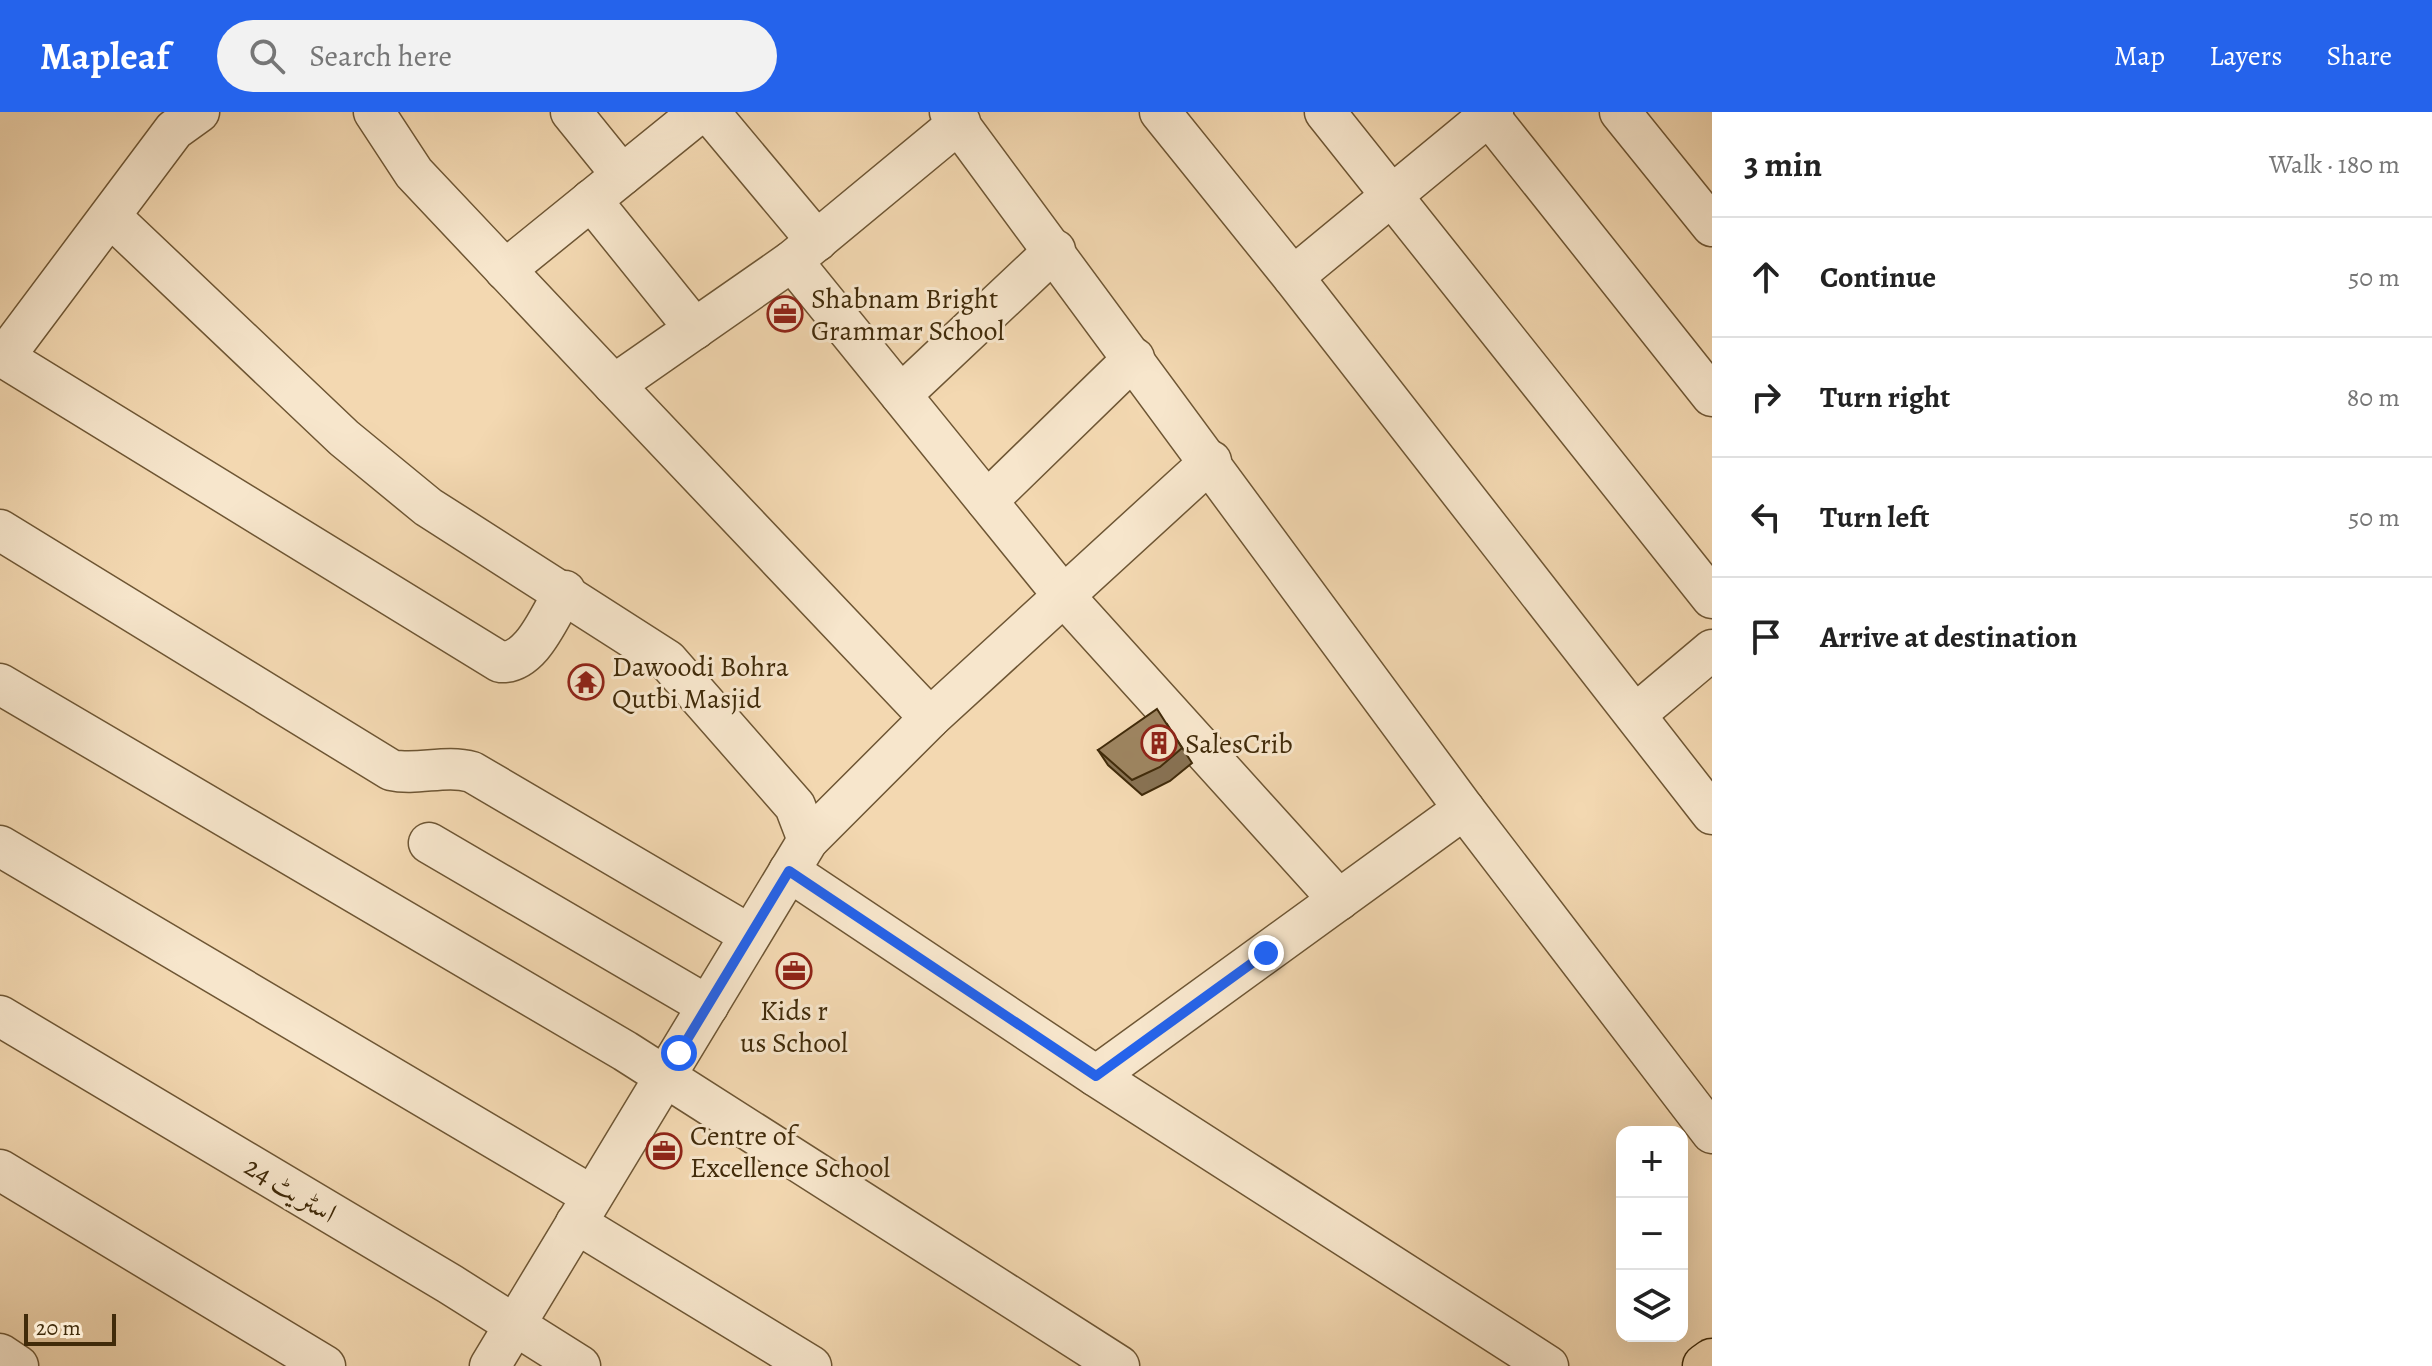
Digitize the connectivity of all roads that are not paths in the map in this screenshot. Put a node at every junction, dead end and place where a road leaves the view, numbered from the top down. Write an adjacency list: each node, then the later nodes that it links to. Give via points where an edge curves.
1 (199, 112): 14 (street, via 174,130)
2 (374, 112): 18 (street, via 414,173)
3 (571, 112): 11 (street)
4 (700, 112): 11 (street)
5 (709, 112): 17 (street)
6 (1160, 112): 19 (street)
7 (1325, 112): 12 (street)
8 (1620, 112): 15 (street)
9 (1489, 113): 12 (street); 25 (street)
10 (955, 117): 16 (street); 17 (street)
11 (622, 175): 13 (street)
12 (1391, 196): 19 (street); 31 (street)
13 (591, 200): 18 (street); 20 (street)
14 (111, 217): 21 (street); 29 (street, via 344,438 428,507)
15 (1712, 226)
16 (1055, 250): 22 (street); 24 (street)
17 (804, 251): 20 (street); 24 (street)
18 (505, 270): 23 (street)
19 (1293, 277): 34 (street)
20 (695, 329): 23 (street)
21 (2, 356): 29 (street, via 500,662 524,656)
22 (1134, 358): 26 (street); 27 (street)
23 (614, 385): 35 (street)
24 (901, 395): 27 (street)
25 (1712, 396)
26 (1211, 461): 30 (street); 36 (street)
27 (987, 501): 30 (street)
28 (0, 530): 42 (street, via 391,770 472,772)
29 (565, 591): 40 (street, via 667,660 795,806)
30 (1063, 595): 35 (street); 41 (street)
31 (1712, 598)
32 (1712, 650): 34 (street)
33 (0, 684): 45 (street)
34 (1636, 714): 37 (street)
35 (930, 718): 40 (street)
36 (1464, 809): 41 (street); 47 (street)
37 (1712, 814)
38 (429, 843): 43 (street)
39 (0, 846): 49 (street)
40 (798, 856): 42 (street); 46 (street)
41 (1339, 900): 46 (street)
42 (750, 935): 43 (street)
43 (708, 1006): 45 (street)
44 (0, 1016): 50 (street, اسٹریٹ 24)
45 (664, 1076): 49 (street); 58 (street)
46 (1096, 1076): 59 (street)
47 (1712, 1133)
48 (0, 1170): 54 (street)
49 (584, 1210): 50 (street); 57 (street)
50 (514, 1325): 55 (street); 56 (street, اسٹریٹ 24)
51 (0, 1354): 53 (street)
52 (1712, 1361): 60 (main road)
53 (18, 1366)
54 (325, 1366)
55 (490, 1366)
56 (580, 1366)
57 (811, 1366)
58 (1119, 1366)
59 (1548, 1366)
60 (1705, 1366)

